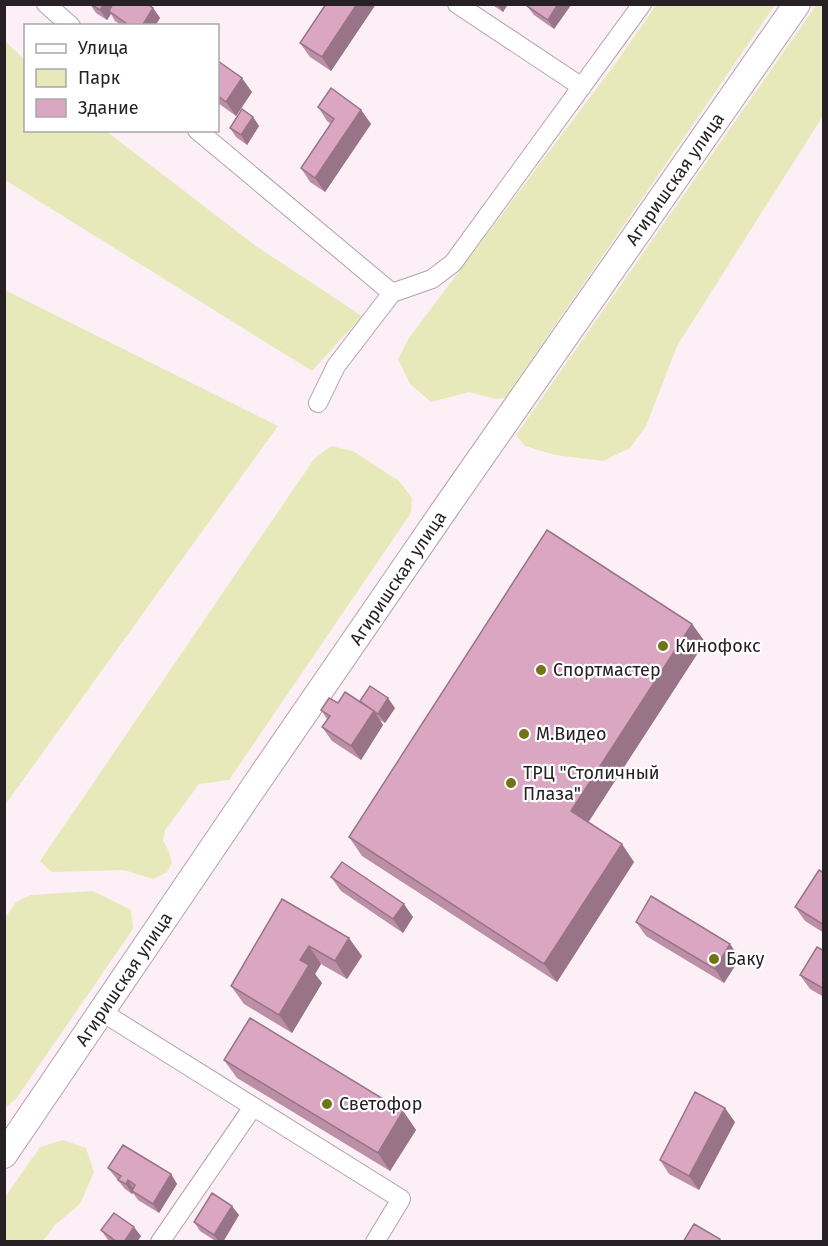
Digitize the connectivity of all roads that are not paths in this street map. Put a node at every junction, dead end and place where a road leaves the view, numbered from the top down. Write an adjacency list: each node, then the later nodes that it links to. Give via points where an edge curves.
1 (46, 4): 5 (street)
2 (457, 4): 6 (street)
3 (642, 4): 6 (street)
4 (797, 4): 10 (street, Агиришская улица)
5 (69, 24)
6 (582, 87): 8 (street, via 453,262 432,279)
7 (199, 132): 8 (street)
8 (392, 293): 9 (street, via 336,366)
9 (318, 403)
10 (102, 1012): 11 (street); 12 (street, Агиришская улица)
11 (253, 1107): 13 (street); 14 (street, via 401,1198)
12 (4, 1155)
13 (160, 1242)
14 (375, 1242)

